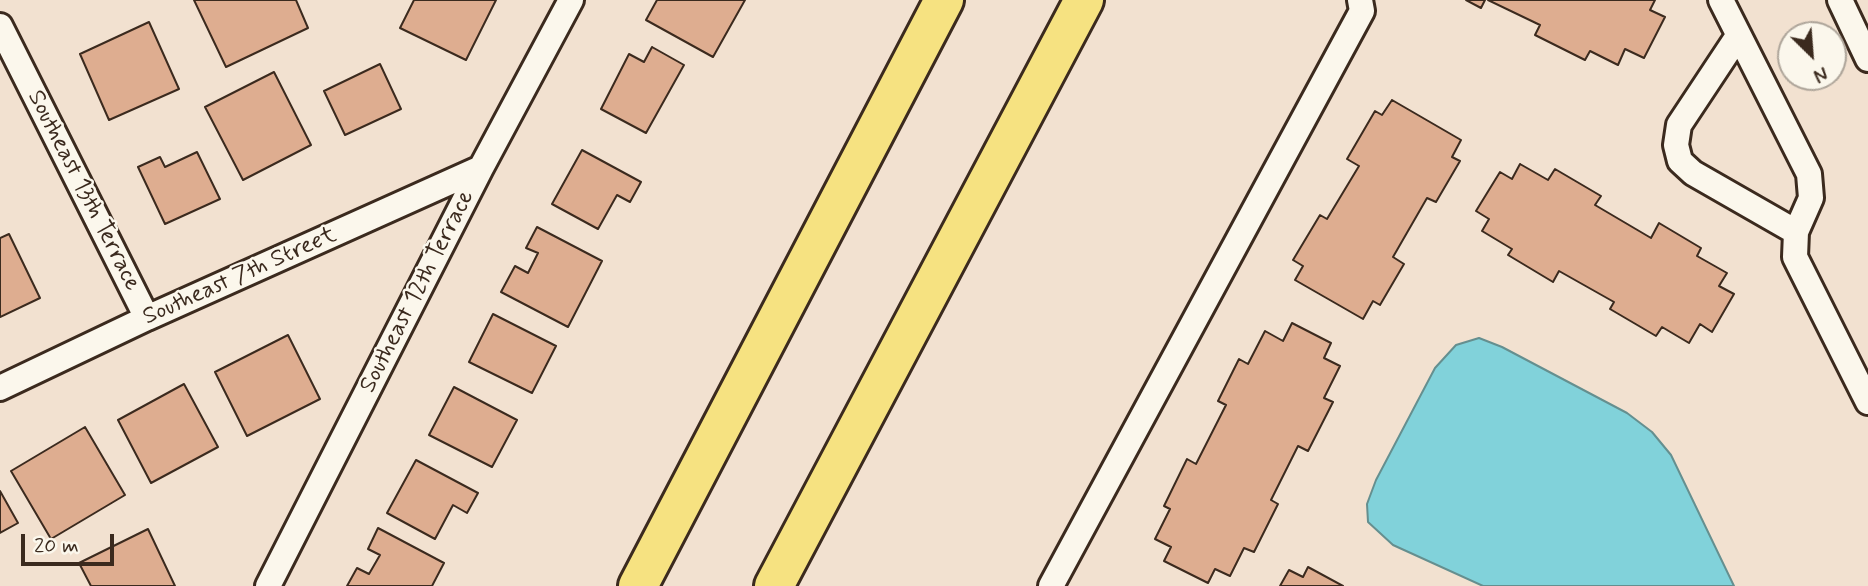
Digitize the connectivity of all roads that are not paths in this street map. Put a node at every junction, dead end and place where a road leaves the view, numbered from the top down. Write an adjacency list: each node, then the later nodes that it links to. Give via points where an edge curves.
1 (570, 0): 10 (street, Southeast 12th Terrace)
2 (944, 0): 16 (highway)
3 (1084, 0): 17 (highway)
4 (1360, 0): 18 (street, via 1362,10)
5 (1721, 0): 8 (street)
6 (1840, 0): 9 (street)
7 (0, 26): 12 (street, Southeast 13th Terrace)
8 (1738, 36): 11 (street, via 1809,174 1811,198); 11 (street, via 1679,125 1676,145 1680,161 1692,173)
9 (1868, 60)
10 (481, 168): 12 (street, Southeast 7th Street); 15 (street, Southeast 12th Terrace)
11 (1796, 232): 14 (street, via 1795,257)
12 (147, 318): 13 (street, Southeast 7th Street)
13 (0, 388)
14 (1868, 402)
15 (268, 586)
16 (638, 586)
17 (774, 586)
18 (1051, 586)

